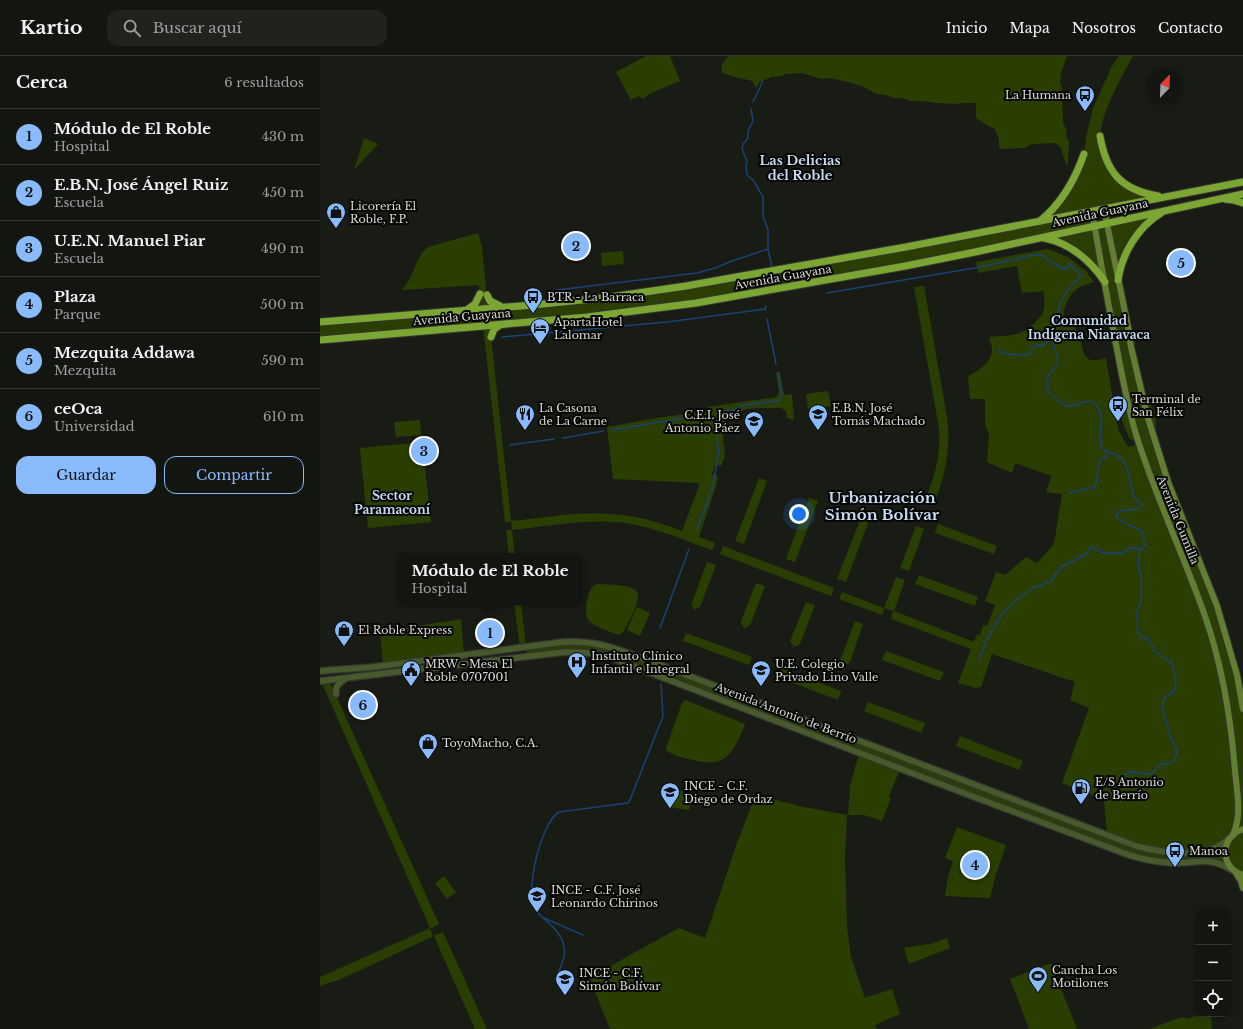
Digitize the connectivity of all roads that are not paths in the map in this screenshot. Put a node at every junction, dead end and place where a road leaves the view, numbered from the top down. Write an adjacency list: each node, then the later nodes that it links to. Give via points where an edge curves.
1 (1100, 136): 5 (highway, via 1109,168 1120,181 1140,193)
2 (1084, 154): 11 (highway, via 1079,169 1065,193 1055,208)
3 (1243, 182): 5 (highway, Avenida Guayana)
4 (1243, 194): 6 (highway, Avenida Guayana)
5 (1164, 197): 8 (highway, Avenida Guayana)
6 (1215, 199): 7 (highway); 9 (highway, Avenida Guayana)
7 (1243, 203)
8 (1104, 209): 10 (highway, Avenida Guayana); 12 (main road, Avenida Gumilla)
9 (1168, 209): 12 (highway, Avenida Guayana); 15 (highway, via 1153,218 1136,237 1122,262)
10 (1092, 212): 11 (highway, Avenida Guayana); 13 (main road, Avenida Gumilla)
11 (1040, 222): 17 (highway, Avenida Guayana, via 686,286 611,297)
12 (1107, 223): 13 (highway, Avenida Guayana); 15 (main road, Avenida Gumilla)
13 (1094, 225): 14 (highway, Avenida Guayana); 16 (main road, Avenida Gumilla)
14 (1041, 237): 16 (highway, via 1072,248 1093,266); 20 (highway, Avenida Guayana, via 905,266 696,303 597,316)
15 (1118, 280): 29 (main road, Avenida Gumilla, via 1150,428 1168,482 1217,606 1237,675)
16 (1105, 282): 31 (main road, Avenida Gumilla, via 1125,389 1136,431 1162,507 1205,617 1220,671 1232,740 1238,808 1238,822)
17 (504, 307): 18 (highway, Avenida Guayana); 18 (highway, via 483,295)
18 (468, 310): 19 (highway, Avenida Guayana)
19 (320, 322)
20 (503, 324): 21 (highway, Avenida Guayana); 23 (highway, via 494,329)
21 (475, 327): 22 (highway); 24 (highway, Avenida Guayana)
22 (483, 333)
23 (491, 337)
24 (320, 340)
25 (320, 671): 31 (street, Avenida Antonio de Berrío, via 563,642 594,642 1136,846 1172,852 1203,851 1218,848)
26 (347, 677): 27 (street, Avenida Antonio de Berrío); 28 (street, via 336,687); 32 (street, Avenida Antonio de Berrío, via 565,652 598,654 662,676 1128,855 1171,863 1211,861)
27 (320, 681)
28 (336, 694)
29 (1243, 709)
30 (1243, 829): 31 (main road)
31 (1231, 836): 32 (main road, Avenida Gumilla, via 1225,854 1227,863)
32 (1234, 871): 33 (main road); 34 (main road)
33 (1243, 875)
34 (1243, 888)

